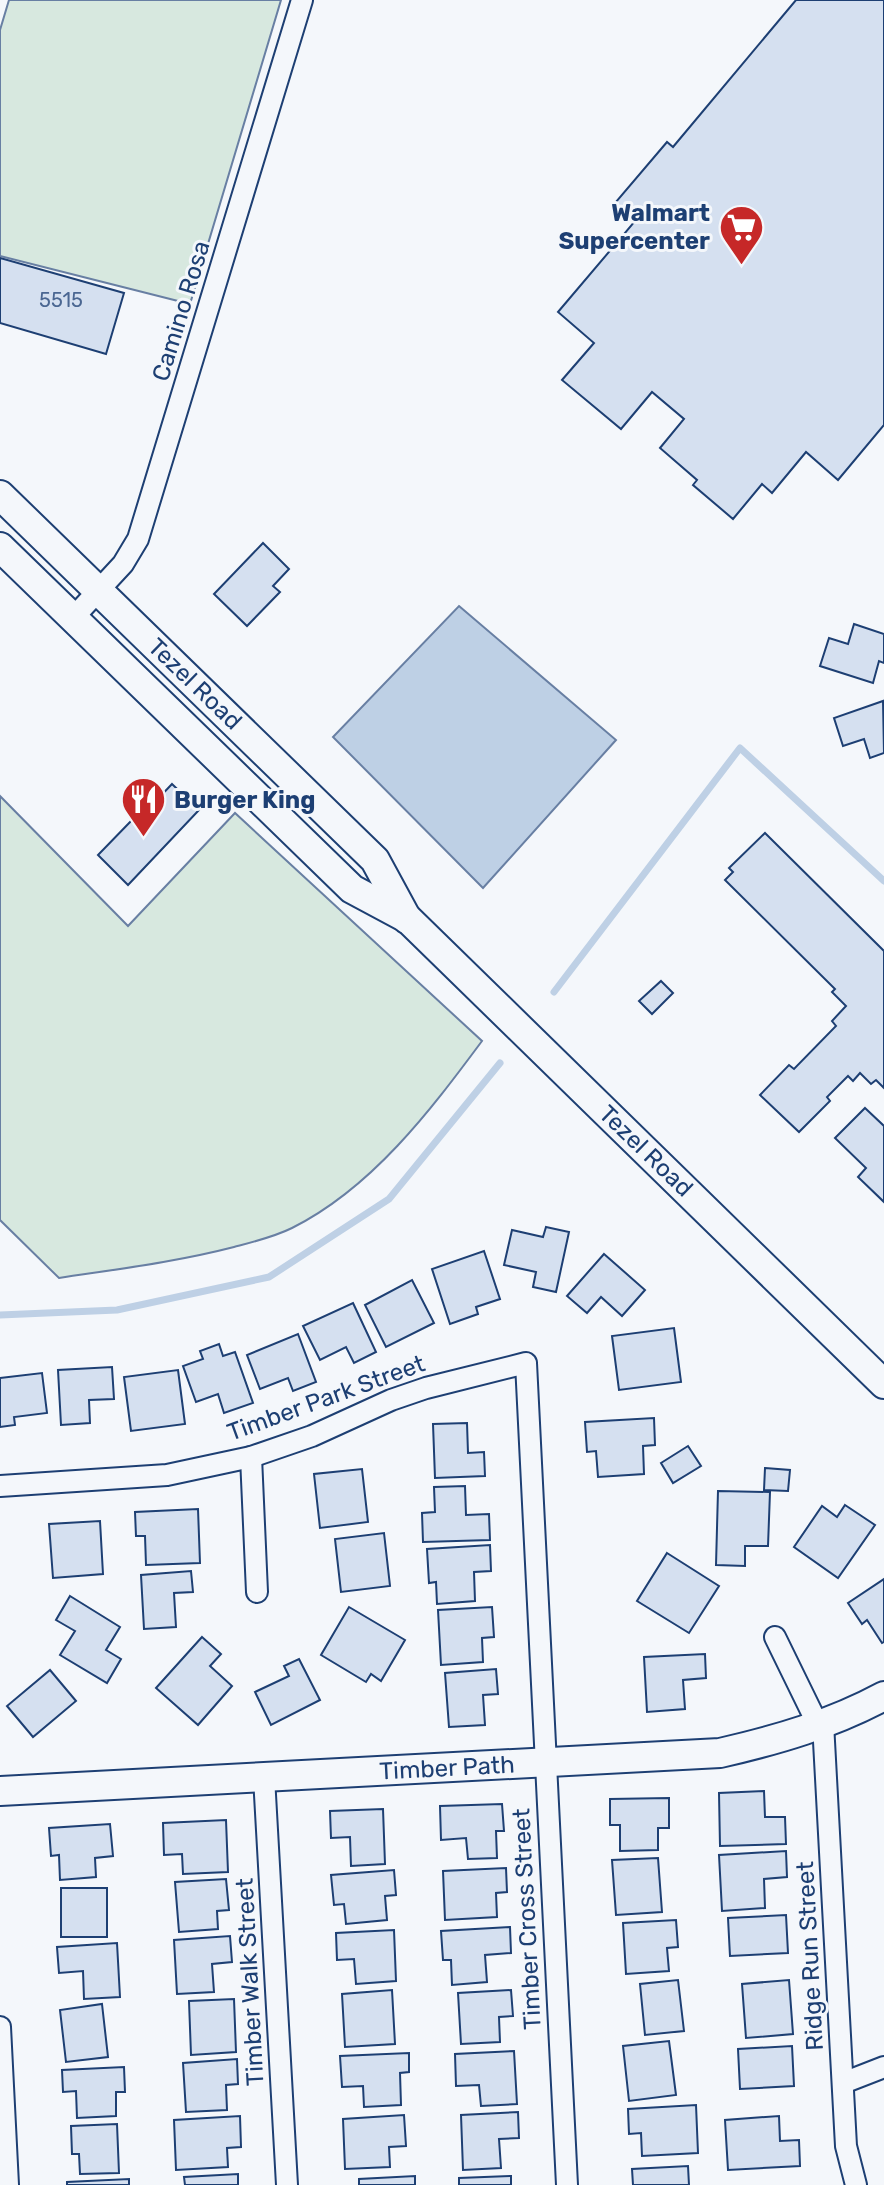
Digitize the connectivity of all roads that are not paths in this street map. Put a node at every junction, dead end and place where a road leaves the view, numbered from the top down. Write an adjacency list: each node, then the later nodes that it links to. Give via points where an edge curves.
1 (302, 0): 4 (street, Camino Rosa, via 138,539)
2 (0, 495): 4 (main road, Tezel Road)
3 (0, 547): 5 (main road, Tezel Road)
4 (99, 591): 5 (street, Camino Rosa); 6 (main road, Tezel Road, via 375,860)
5 (73, 618): 6 (main road, Tezel Road, via 352,889)
6 (408, 919): 8 (main road, Tezel Road)
7 (526, 1363): 9 (street, Timber Park Street, via 426,1388); 15 (street, Timber Cross Street)
8 (884, 1384)
9 (251, 1457): 10 (street, Timber Park Street, via 167,1475); 11 (street)
10 (0, 1486)
11 (257, 1592)
12 (775, 1637): 14 (street)
13 (884, 1696): 14 (main road, Timber Path)
14 (821, 1724): 15 (main road, Timber Path, via 720,1753); 20 (street, Ridge Run Street)
15 (545, 1763): 16 (main road, Timber Path); 23 (street, Timber Cross Street)
16 (264, 1777): 17 (main road, Timber Path); 22 (street, Timber Walk Street)
17 (0, 1791)
18 (0, 2027): 21 (street)
19 (884, 2067): 20 (street)
20 (843, 2083): 24 (street, Ridge Run Street, via 846,2146)
21 (8, 2185)
22 (287, 2185)
23 (567, 2185)
24 (856, 2185)

